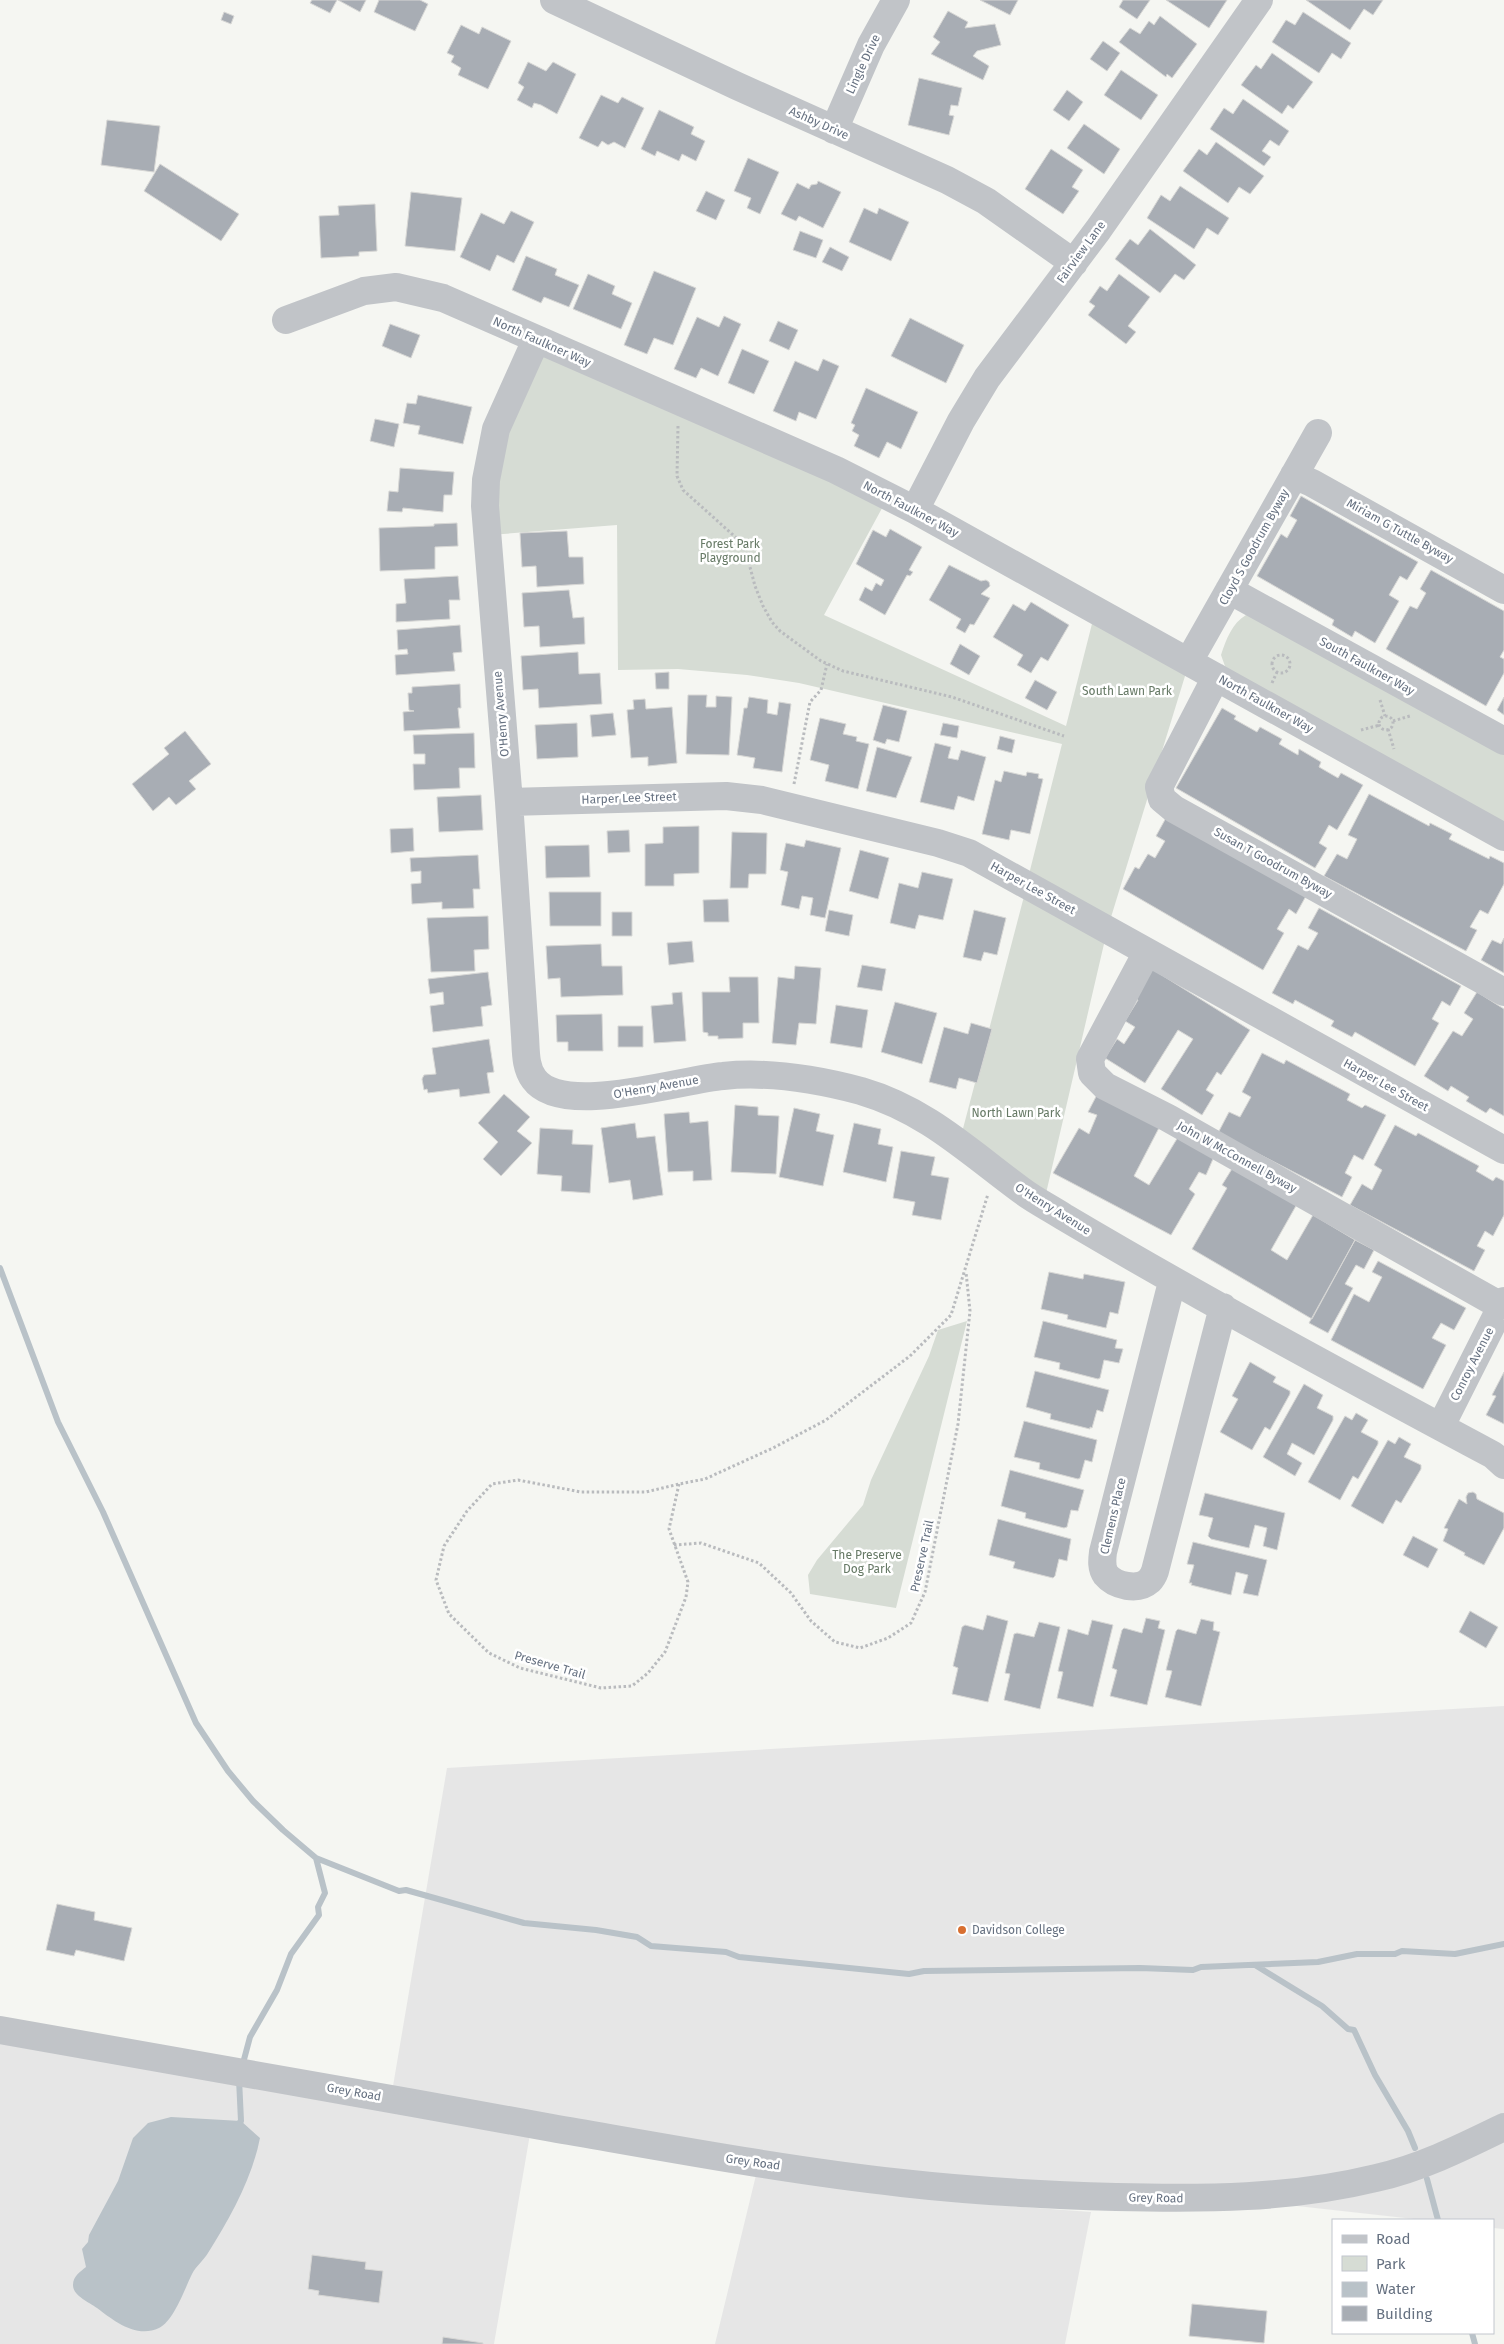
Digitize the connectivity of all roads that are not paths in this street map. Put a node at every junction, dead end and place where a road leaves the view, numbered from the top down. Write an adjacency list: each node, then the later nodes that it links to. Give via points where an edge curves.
1 (554, 0): 4 (street, Ashby Drive)
2 (896, 0): 4 (street, Lingle Drive, via 871,45)
3 (1259, 0): 5 (street, Fairview Lane)
4 (834, 130): 5 (street, Ashby Drive, via 986,201)
5 (1074, 263): 10 (street, Fairview Lane, via 987,378 960,422)
6 (286, 320): 7 (street, North Faulkner Way, via 364,291 396,286 442,298)
7 (536, 340): 10 (street, North Faulkner Way, via 836,470); 16 (street, O'Henry Avenue, via 496,429 486,480 486,515)
8 (1318, 433): 9 (street, Cloyd S Goodrum Byway)
9 (1294, 475): 11 (street, Cloyd S Goodrum Byway); 12 (street, Miriam G Tuttle Byway)
10 (915, 510): 13 (street, North Faulkner Way)
11 (1230, 590): 13 (street, Cloyd S Goodrum Byway); 15 (street, South Faulkner Way)
12 (1504, 590)
13 (1190, 661): 14 (street, North Faulkner Way)
14 (1216, 677): 17 (street, North Faulkner Way); 19 (street, Susan T Goodrum Byway, via 1159,787 1162,799 1174,809)
15 (1504, 741)
16 (510, 802): 18 (street, Harper Lee Street, via 726,796 762,800 969,853); 21 (street, O'Henry Avenue, via 525,1036 528,1067 536,1082 552,1092 579,1096 647,1091 721,1076 761,1073 829,1083 863,1092 916,1113 941,1128 1023,1192)
17 (1504, 837)
18 (1147, 952): 20 (street, Harper Lee Street); 22 (street, John W McConnell Byway, via 1090,1059 1092,1073 1105,1086)
19 (1504, 992)
20 (1504, 1150)
21 (1172, 1282): 23 (street, O'Henry Avenue); 23 (street, Clemens Place, via 1103,1552 1102,1566 1106,1575 1117,1583 1141,1585 1150,1580 1155,1570)
22 (1503, 1304): 24 (street, Conroy Avenue)
23 (1223, 1307): 24 (street, O'Henry Avenue)
24 (1441, 1426): 25 (street, O'Henry Avenue, via 1493,1455)
25 (1504, 1465)
26 (0, 2030): 27 (street, Grey Road, via 693,2153 899,2183 1038,2194 1198,2199 1284,2195 1380,2177 1460,2149)
27 (1504, 2127)

